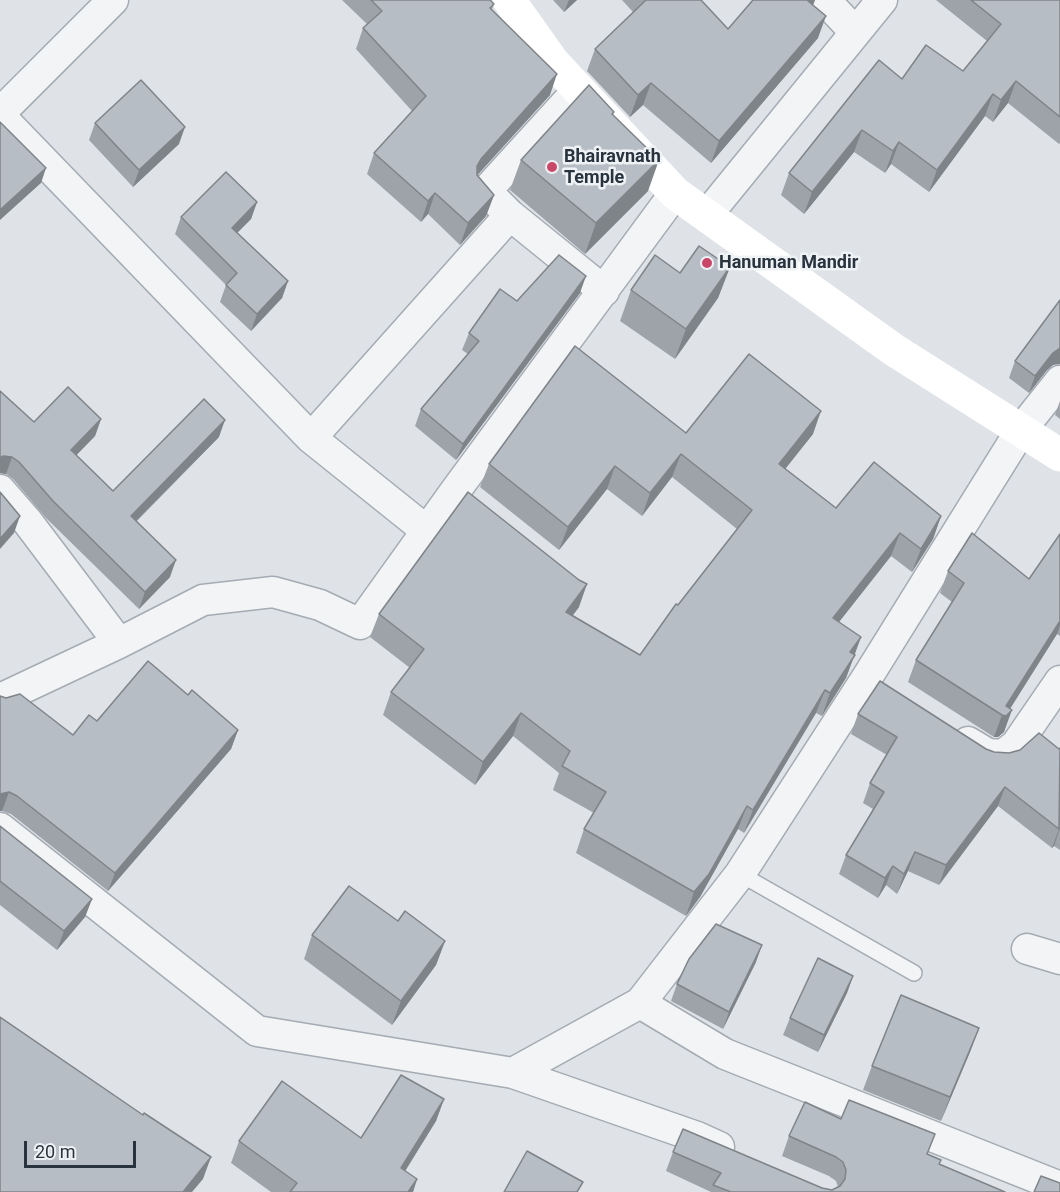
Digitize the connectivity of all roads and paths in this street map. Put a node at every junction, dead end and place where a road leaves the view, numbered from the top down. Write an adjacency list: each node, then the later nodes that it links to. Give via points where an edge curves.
1 (113, 0): 7 (street)
2 (509, 0): 6 (street)
3 (825, 0): 5 (street)
4 (882, 0): 5 (street)
5 (855, 32): 10 (street)
6 (578, 90): 8 (street); 9 (street, via 486,191)
7 (0, 115): 14 (street)
8 (675, 193): 10 (street); 11 (street)
9 (510, 215): 11 (street); 14 (street)
10 (707, 215): 13 (street, via 894,350)
11 (604, 291): 17 (street, via 465,497)
12 (1060, 381): 13 (street)
13 (1022, 430): 15 (street); 19 (street)
14 (311, 438): 17 (street)
15 (1060, 455)
16 (0, 490): 18 (street)
17 (427, 531): 18 (street, via 360,624 320,604 273,592 203,600)
18 (119, 643): 22 (street)
19 (868, 676): 21 (street); 25 (street)
20 (1060, 681): 23 (street, via 1016,745 1002,755 988,754)
21 (894, 694)
22 (0, 699)
23 (942, 725)
24 (0, 828): 30 (street, via 257,1031)
25 (740, 874): 28 (lane); 29 (street)
26 (1027, 949): 27 (street)
27 (1060, 959)
28 (914, 973)
29 (640, 1003): 30 (street); 32 (street, via 725,1054)
30 (513, 1073): 31 (street)
31 (739, 1155)
32 (1060, 1187)

